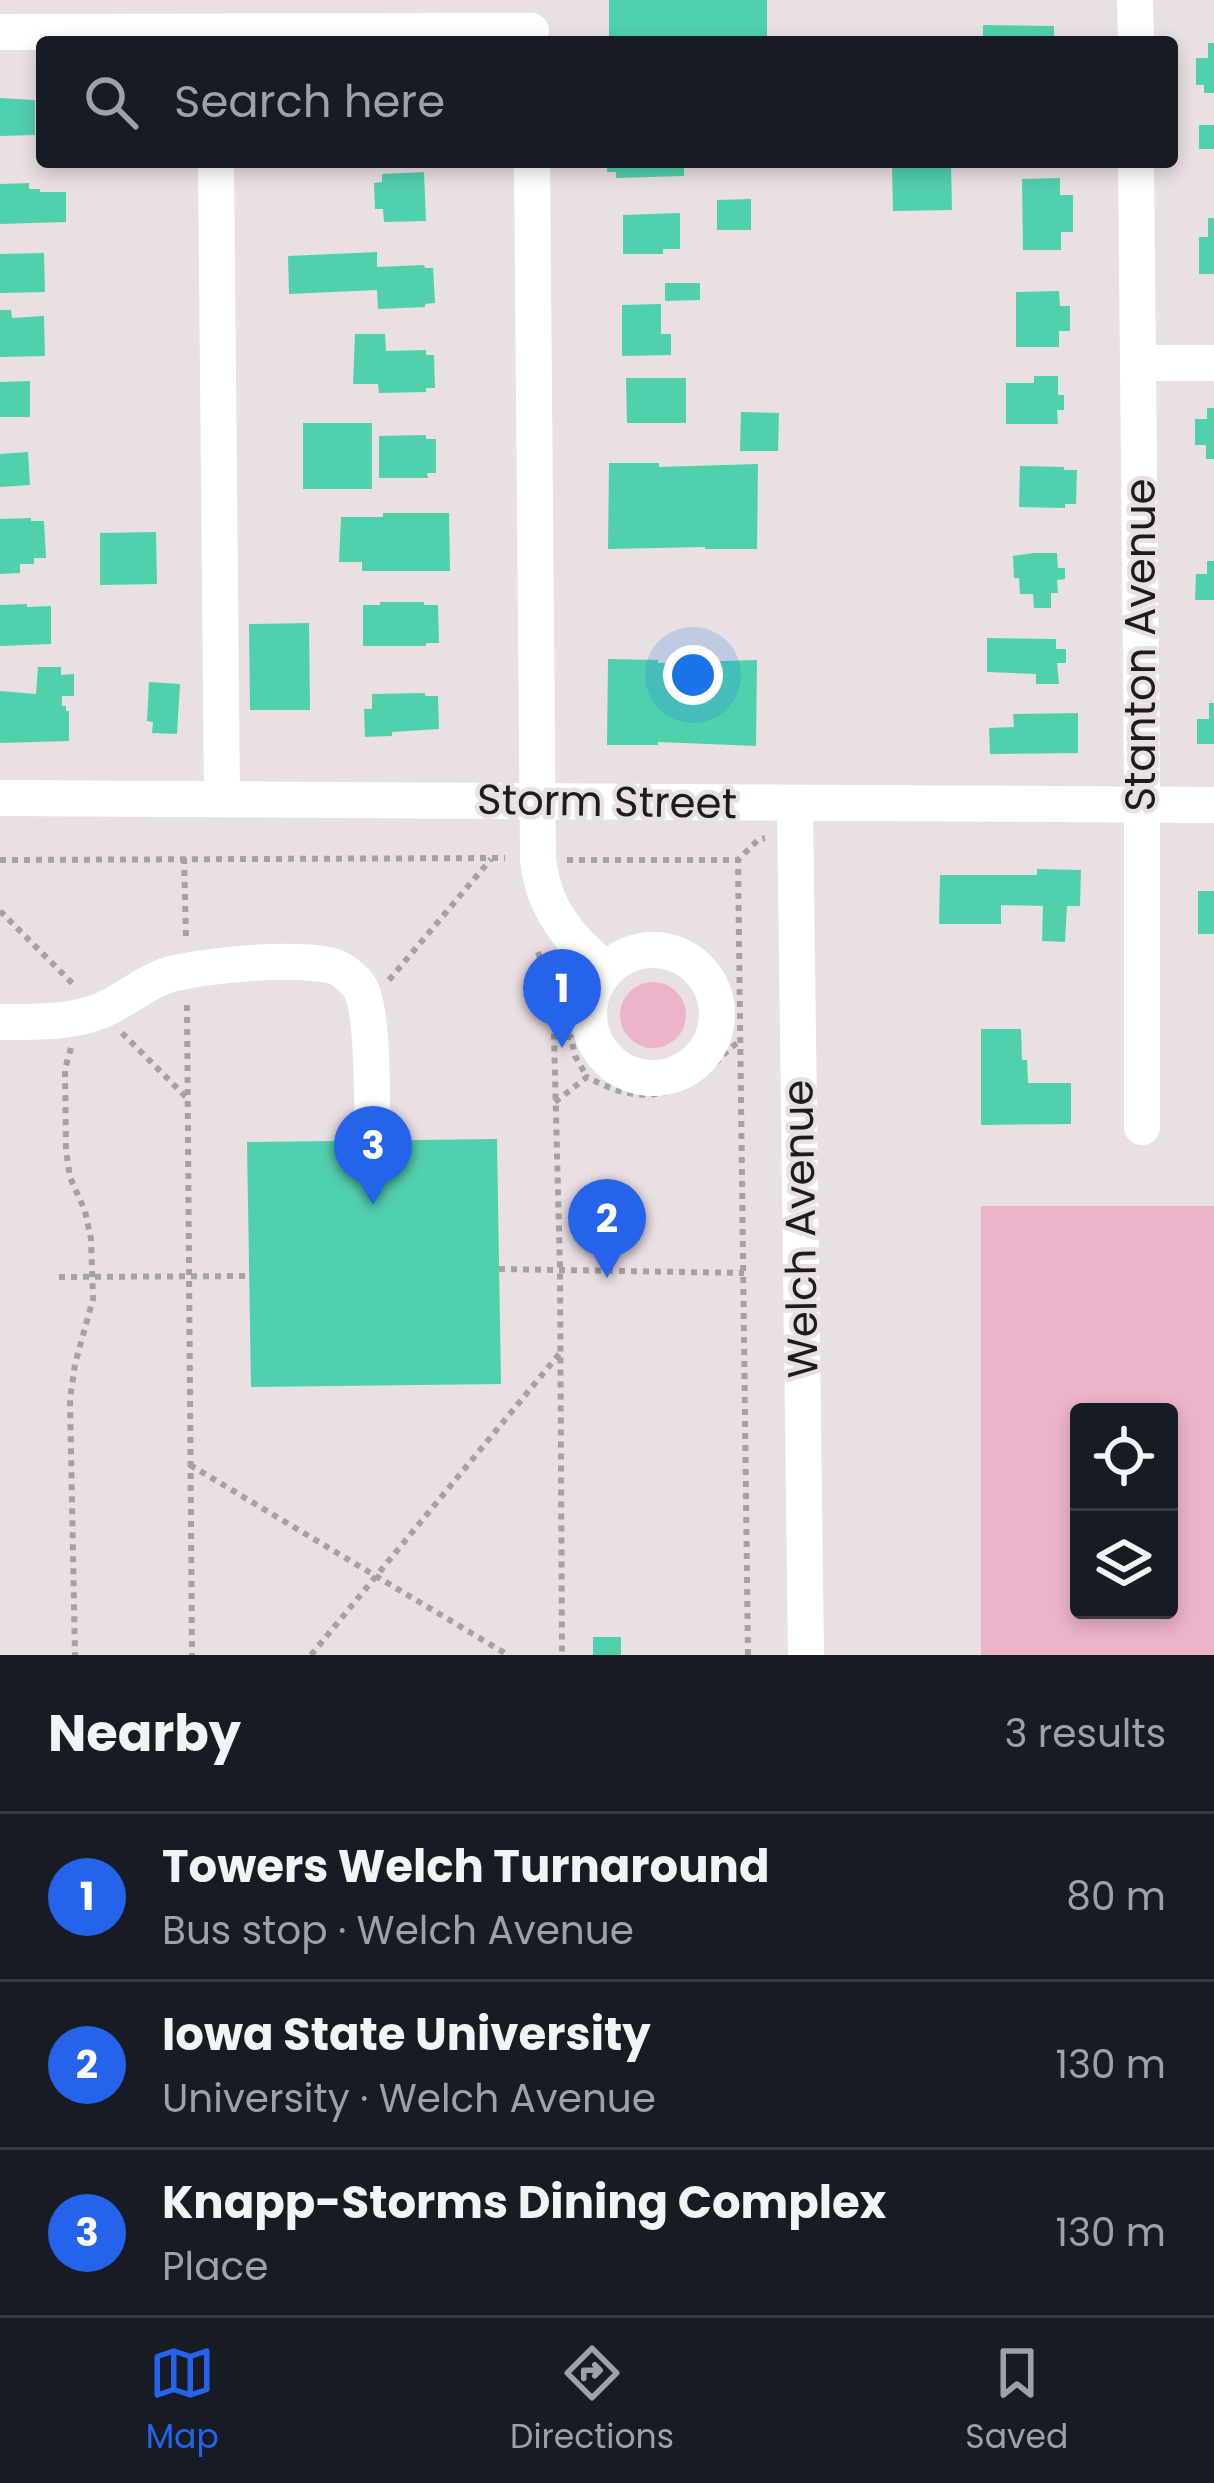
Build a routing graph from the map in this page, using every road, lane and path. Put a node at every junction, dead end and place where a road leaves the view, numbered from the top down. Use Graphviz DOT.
graph roads {
  1 [pos="1135,0"];
  2 [pos="215,24"];
  3 [pos="531,24"];
  4 [pos="0,32"];
  5 [pos="1136,36"];
  6 [pos="216,168"];
  7 [pos="532,168"];
  8 [pos="1136,168"];
  9 [pos="1138,363"];
  10 [pos="1214,363"];
  11 [pos="0,798"];
  12 [pos="221,799"];
  13 [pos="538,799"];
  14 [pos="1142,805"];
  15 [pos="1214,805"];
  16 [pos="785,819"];
  17 [pos="184,858"];
  18 [pos="490,859"];
  19 [pos="514,859"];
  20 [pos="0,860"];
  21 [pos="560,860"];
  22 [pos="738,860"];
  23 [pos="535,941"];
  24 [pos="187,969"];
  25 [pos="606,969"];
  26 [pos="368,1005"];
  27 [pos="0,1022"];
  28 [pos="554,1036"];
  29 [pos="742,1040"];
  30 [pos="73,1042"];
  31 [pos="587,1077"];
  32 [pos="555,1102"];
  33 [pos="1142,1127"];
  34 [pos="373,1140"];
  35 [pos="499,1269"];
  36 [pos="560,1270"];
  37 [pos="744,1273"];
  38 [pos="189,1276"];
  39 [pos="249,1276"];
  40 [pos="59,1277"];
  41 [pos="93,1277"];
  42 [pos="560,1353"];
  43 [pos="190,1465"];
  44 [pos="377,1575"];
  45 [pos="75,1655"];
  46 [pos="192,1655"];
  47 [pos="311,1655"];
  48 [pos="508,1655"];
  49 [pos="562,1655"];
  50 [pos="748,1655"];
  51 [pos="806,1655"];
  1 -- 5 [label="street"];
  2 -- 3 [label="street"];
  2 -- 4 [label="street"];
  6 -- 12 [label="street"];
  7 -- 13 [label="street"];
  8 -- 9 [label="street, Stanton Avenue"];
  9 -- 10 [label="street"];
  9 -- 14 [label="street, Stanton Avenue"];
  11 -- 12 [label="street, Storm Street"];
  12 -- 13 [label="street, Storm Street"];
  13 -- 16 [label="street, Storm Street"];
  13 -- 25 [label="street"];
  14 -- 15 [label="street, Storm Street"];
  14 -- 16 [label="street, Storm Street"];
  14 -- 33 [label="street, Stanton Avenue"];
  16 -- 22 [label="path"];
  16 -- 51 [label="street, Welch Avenue"];
  17 -- 18 [label="path"];
  17 -- 20 [label="path"];
  17 -- 24 [label="path"];
  18 -- 19 [label="path"];
  18 -- 26 [label="path"];
  21 -- 22 [label="path"];
  22 -- 29 [label="path"];
  23 -- 28 [label="path"];
  24 -- 26 [label="street"];
  24 -- 27 [label="street"];
  24 -- 38 [label="path"];
  26 -- 34 [label="street"];
  28 -- 31 [label="path"];
  28 -- 32 [label="path"];
  29 -- 31 [label="path"];
  29 -- 37 [label="path"];
  30 -- 41 [label="path"];
  31 -- 32 [label="path"];
  32 -- 36 [label="path"];
  35 -- 36 [label="path"];
  36 -- 37 [label="path"];
  36 -- 42 [label="path"];
  37 -- 50 [label="path"];
  38 -- 39 [label="path"];
  38 -- 41 [label="path"];
  38 -- 43 [label="path"];
  40 -- 41 [label="path"];
  41 -- 45 [label="path"];
  42 -- 44 [label="path"];
  42 -- 49 [label="path"];
  43 -- 44 [label="path"];
  43 -- 46 [label="path"];
  44 -- 47 [label="path"];
  44 -- 48 [label="path"];
}
